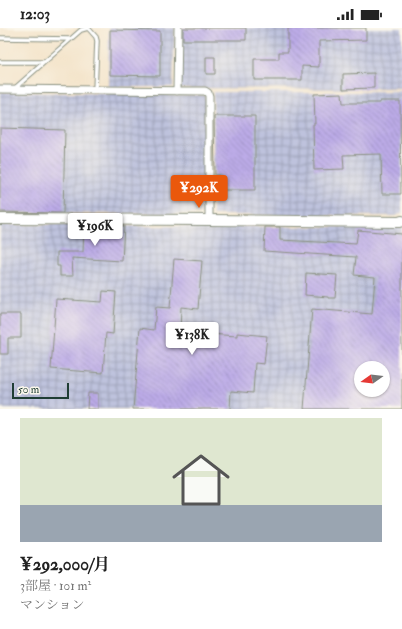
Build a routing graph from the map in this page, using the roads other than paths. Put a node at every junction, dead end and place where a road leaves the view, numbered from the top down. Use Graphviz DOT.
graph roads {
  1 [pos="178,28"];
  2 [pos="0,38"];
  3 [pos="70,39"];
  4 [pos="0,62"];
  5 [pos="44,62"];
  6 [pos="0,89"];
  7 [pos="13,90"];
  8 [pos="95,90"];
  9 [pos="177,91"];
  10 [pos="0,219"];
  11 [pos="209,220"];
  12 [pos="402,221"];
  1 -- 9 [label="street"];
  2 -- 3 [label="lane"];
  3 -- 5 [label="lane"];
  3 -- 8 [label="lane"];
  4 -- 5 [label="lane"];
  5 -- 7 [label="lane"];
  6 -- 7 [label="street"];
  7 -- 8 [label="street"];
  8 -- 9 [label="street"];
  9 -- 11 [label="street"];
  10 -- 11 [label="street"];
  11 -- 12 [label="street"];
}
